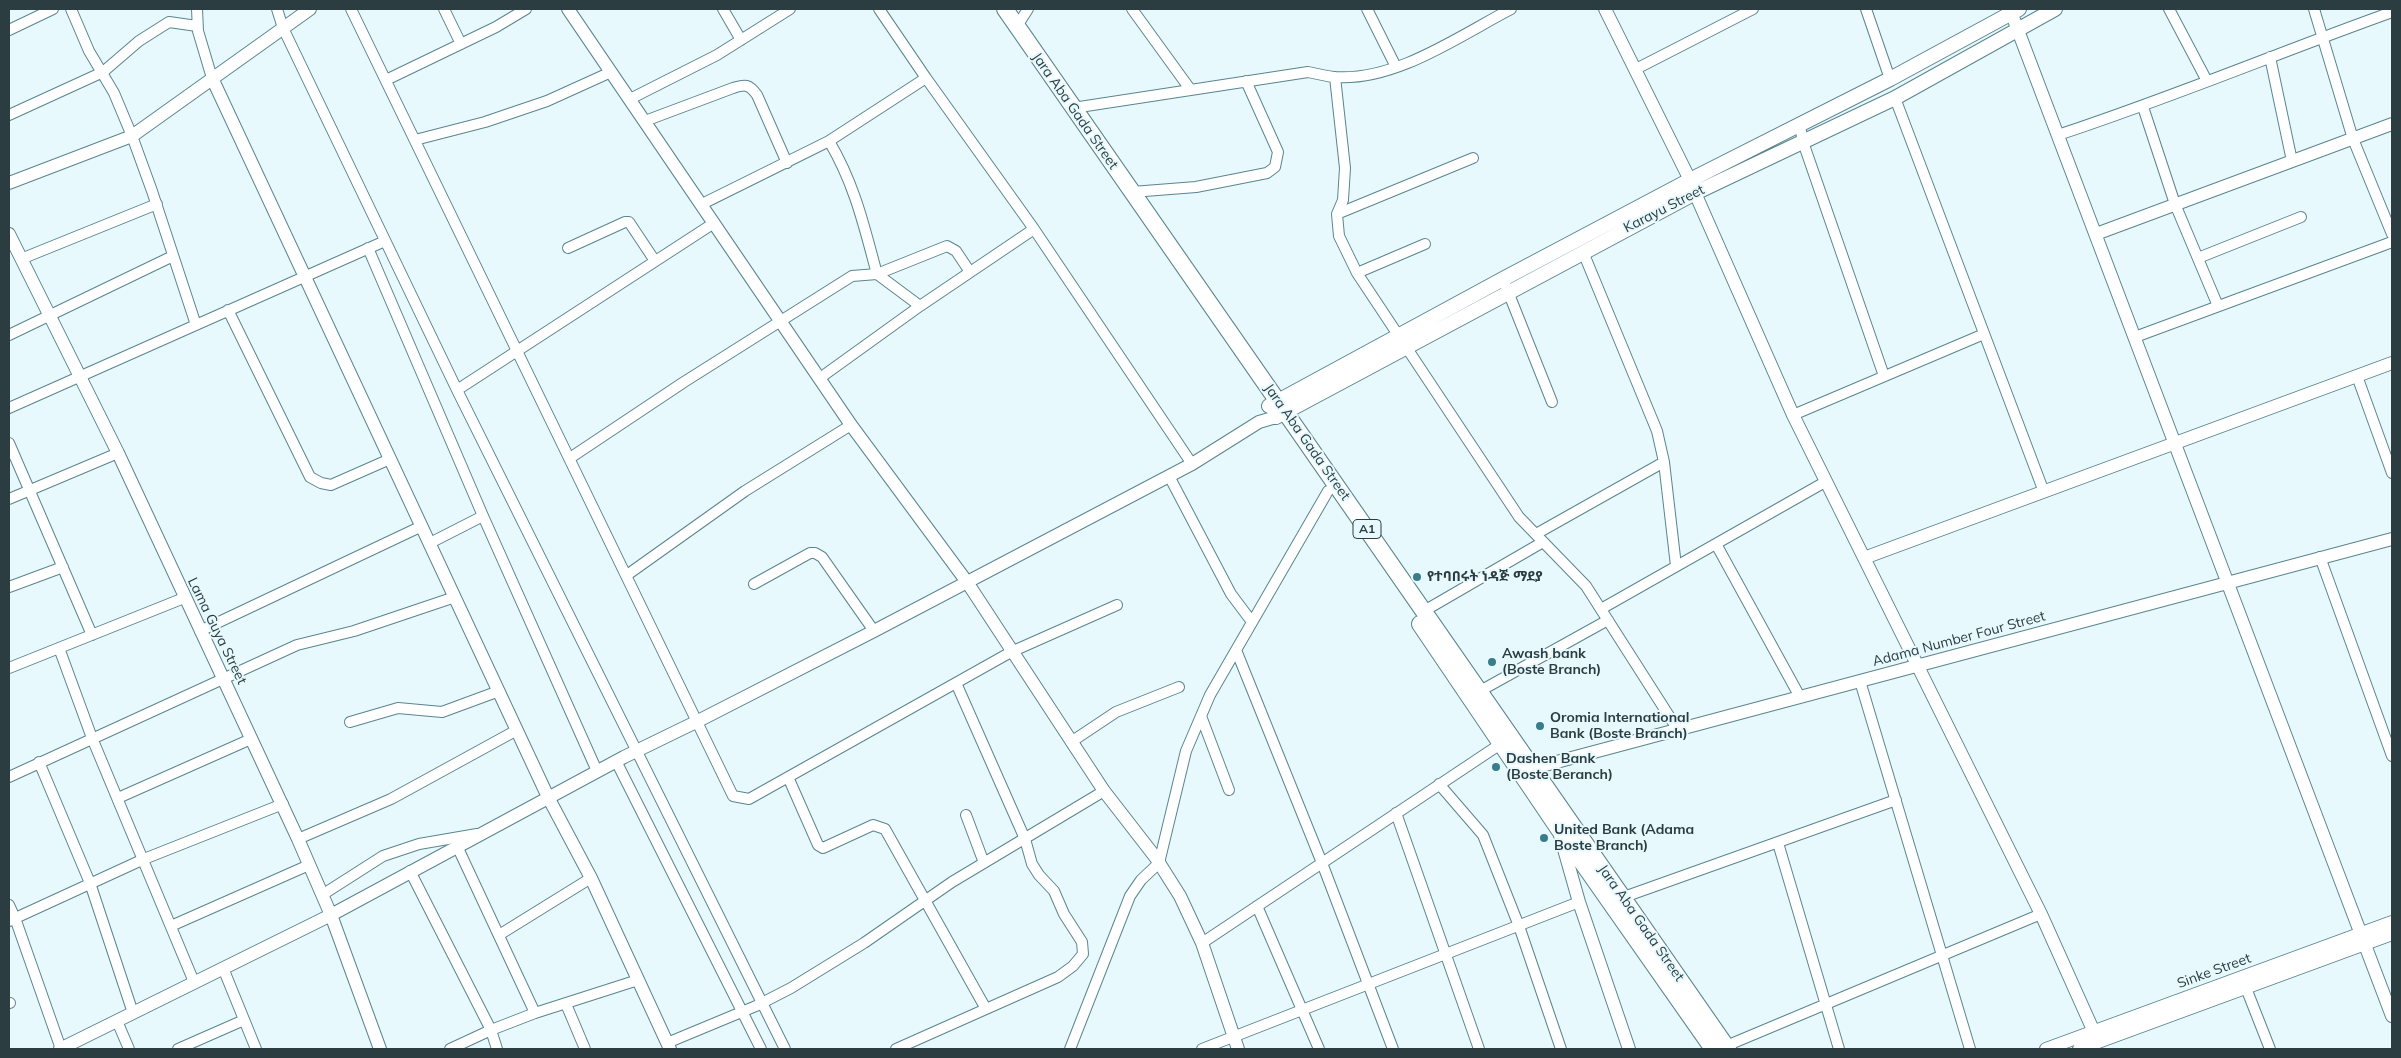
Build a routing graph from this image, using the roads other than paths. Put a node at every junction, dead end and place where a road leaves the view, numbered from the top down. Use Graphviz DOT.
graph roads {
  1 [pos="54,9"];
  2 [pos="71,9"];
  3 [pos="197,9"];
  4 [pos="277,9"];
  5 [pos="310,9"];
  6 [pos="351,9"];
  7 [pos="444,9"];
  8 [pos="526,9"];
  9 [pos="568,9"];
  10 [pos="723,9"];
  11 [pos="880,9"];
  12 [pos="996,9"];
  13 [pos="1005,9"];
  14 [pos="1028,9"];
  15 [pos="1132,9"];
  16 [pos="1367,9"];
  17 [pos="1510,9"];
  18 [pos="1605,9"];
  19 [pos="1753,9"];
  20 [pos="1866,9"];
  21 [pos="2056,9"];
  22 [pos="2169,9"];
  23 [pos="2314,9"];
  24 [pos="785,10"];
  25 [pos="2013,10"];
  26 [pos="2392,12"];
  27 [pos="198,26"];
  28 [pos="1017,26"];
  29 [pos="283,28"];
  30 [pos="2018,29"];
  31 [pos="9,30"];
  32 [pos="2323,37"];
  33 [pos="741,40"];
  34 [pos="461,44"];
  35 [pos="2270,57"];
  36 [pos="1396,66"];
  37 [pos="1636,69"];
  38 [pos="103,72"];
  39 [pos="611,72"];
  40 [pos="1335,77"];
  41 [pos="212,78"];
  42 [pos="926,78"];
  43 [pos="1890,79"];
  44 [pos="386,80"];
  45 [pos="1246,81"];
  46 [pos="2207,81"];
  47 [pos="1190,88"];
  48 [pos="630,98"];
  49 [pos="1895,98"];
  50 [pos="2143,107"];
  51 [pos="1073,108"];
  52 [pos="9,115"];
  53 [pos="645,121"];
  54 [pos="2392,124"];
  55 [pos="1800,126"];
  56 [pos="2058,135"];
  57 [pos="132,136"];
  58 [pos="2353,139"];
  59 [pos="415,140"];
  60 [pos="829,141"];
  61 [pos="1803,142"];
  62 [pos="1472,158"];
  63 [pos="2292,162"];
  64 [pos="787,163"];
  65 [pos="9,183"];
  66 [pos="1692,187"];
  67 [pos="1132,192"];
  68 [pos="157,204"];
  69 [pos="702,204"];
  70 [pos="2176,204"];
  71 [pos="1337,214"];
  72 [pos="2301,217"];
  73 [pos="714,223"];
  74 [pos="1034,229"];
  75 [pos="9,234"];
  76 [pos="2096,234"];
  77 [pos="2392,234"];
  78 [pos="385,241"];
  79 [pos="2392,242"];
  80 [pos="1425,244"];
  81 [pos="368,248"];
  82 [pos="568,248"];
  83 [pos="1582,252"];
  84 [pos="16,256"];
  85 [pos="173,256"];
  86 [pos="2198,258"];
  87 [pos="655,261"];
  88 [pos="970,272"];
  89 [pos="1357,273"];
  90 [pos="877,274"];
  91 [pos="305,276"];
  92 [pos="1505,286"];
  93 [pos="920,306"];
  94 [pos="2218,306"];
  95 [pos="228,310"];
  96 [pos="48,316"];
  97 [pos="782,320"];
  98 [pos="196,325"];
  99 [pos="1984,334"];
  100 [pos="9,335"];
  101 [pos="1400,335"];
  102 [pos="2135,337"];
  103 [pos="1407,348"];
  104 [pos="518,351"];
  105 [pos="2392,363"];
  106 [pos="79,376"];
  107 [pos="1884,376"];
  108 [pos="2357,376"];
  109 [pos="820,378"];
  110 [pos="456,390"];
  111 [pos="1552,402"];
  112 [pos="9,408"];
  113 [pos="1278,409"];
  114 [pos="1793,415"];
  115 [pos="851,425"];
  116 [pos="9,443"];
  117 [pos="2175,443"];
  118 [pos="118,452"];
  119 [pos="570,458"];
  120 [pos="390,459"];
  121 [pos="1664,462"];
  122 [pos="1192,464"];
  123 [pos="2392,473"];
  124 [pos="1169,476"];
  125 [pos="1825,482"];
  126 [pos="30,490"];
  127 [pos="1328,491"];
  128 [pos="2044,492"];
  129 [pos="9,499"];
  130 [pos="483,516"];
  131 [pos="422,526"];
  132 [pos="1539,538"];
  133 [pos="2392,539"];
  134 [pos="430,544"];
  135 [pos="1716,544"];
  136 [pos="2320,557"];
  137 [pos="1864,558"];
  138 [pos="1676,566"];
  139 [pos="63,567"];
  140 [pos="627,575"];
  141 [pos="967,582"];
  142 [pos="2228,583"];
  143 [pos="754,584"];
  144 [pos="9,587"];
  145 [pos="455,597"];
  146 [pos="184,598"];
  147 [pos="1116,605"];
  148 [pos="1601,609"];
  149 [pos="1424,611"];
  150 [pos="1608,620"];
  151 [pos="1252,622"];
  152 [pos="200,631"];
  153 [pos="874,631"];
  154 [pos="92,635"];
  155 [pos="59,648"];
  156 [pos="1236,650"];
  157 [pos="1011,652"];
  158 [pos="1918,666"];
  159 [pos="9,668"];
  160 [pos="222,679"];
  161 [pos="1860,681"];
  162 [pos="956,683"];
  163 [pos="1179,687"];
  164 [pos="499,691"];
  165 [pos="1480,691"];
  166 [pos="1800,697"];
  167 [pos="1201,716"];
  168 [pos="698,721"];
  169 [pos="350,722"];
  170 [pos="517,730"];
  171 [pos="1678,730"];
  172 [pos="92,738"];
  173 [pos="251,739"];
  174 [pos="1071,742"];
  175 [pos="1502,742"];
  176 [pos="635,751"];
  177 [pos="2392,756"];
  178 [pos="616,761"];
  179 [pos="39,762"];
  180 [pos="1534,768"];
  181 [pos="597,771"];
  182 [pos="9,777"];
  183 [pos="788,777"];
  184 [pos="1439,784"];
  185 [pos="1228,790"];
  186 [pos="1104,791"];
  187 [pos="548,797"];
  188 [pos="118,798"];
  189 [pos="1896,800"];
  190 [pos="283,804"];
  191 [pos="1396,813"];
  192 [pos="966,816"];
  193 [pos="1558,828"];
  194 [pos="481,833"];
  195 [pos="1025,838"];
  196 [pos="298,839"];
  197 [pos="1778,843"];
  198 [pos="457,846"];
  199 [pos="144,859"];
  200 [pos="1157,861"];
  201 [pos="1322,862"];
  202 [pos="984,863"];
  203 [pos="309,865"];
  204 [pos="410,871"];
  205 [pos="591,878"];
  206 [pos="90,884"];
  207 [pos="322,895"];
  208 [pos="1624,897"];
  209 [pos="926,900"];
  210 [pos="1579,902"];
  211 [pos="9,905"];
  212 [pos="1257,906"];
  213 [pos="2040,914"];
  214 [pos="331,915"];
  215 [pos="12,919"];
  216 [pos="2392,922"];
  217 [pos="171,926"];
  218 [pos="1519,926"];
  219 [pos="2392,934"];
  220 [pos="499,935"];
  221 [pos="2363,939"];
  222 [pos="1202,943"];
  223 [pos="1444,955"];
  224 [pos="1942,956"];
  225 [pos="222,968"];
  226 [pos="638,980"];
  227 [pos="194,982"];
  228 [pos="1369,984"];
  229 [pos="2246,988"];
  230 [pos="762,1002"];
  231 [pos="566,1004"];
  232 [pos="1825,1006"];
  233 [pos="986,1009"];
  234 [pos="1303,1010"];
  235 [pos="133,1012"];
  236 [pos="742,1012"];
  237 [pos="535,1013"];
  238 [pos="2392,1016"];
  239 [pos="244,1020"];
  240 [pos="117,1021"];
  241 [pos="491,1030"];
  242 [pos="2100,1041"];
  243 [pos="1236,1043"];
  244 [pos="668,1046"];
  245 [pos="1073,1048"];
  246 [pos="1722,1048"];
  247 [pos="60,1049"];
  248 [pos="129,1049"];
  249 [pos="178,1049"];
  250 [pos="256,1049"];
  251 [pos="380,1049"];
  252 [pos="450,1049"];
  253 [pos="497,1049"];
  254 [pos="585,1049"];
  255 [pos="761,1049"];
  256 [pos="785,1049"];
  257 [pos="896,1049"];
  258 [pos="1202,1049"];
  259 [pos="1319,1049"];
  260 [pos="1393,1049"];
  261 [pos="1479,1049"];
  262 [pos="1561,1049"];
  263 [pos="1630,1049"];
  264 [pos="1839,1049"];
  265 [pos="1970,1049"];
  266 [pos="2046,1049"];
  267 [pos="2079,1049"];
  268 [pos="2270,1049"];
  1 -- 31 [label="street"];
  2 -- 38 [label="street"];
  3 -- 27 [label="street"];
  4 -- 29 [label="street"];
  5 -- 29 [label="street"];
  6 -- 44 [label="street"];
  7 -- 34 [label="street"];
  8 -- 34 [label="street"];
  9 -- 39 [label="street"];
  10 -- 33 [label="street"];
  11 -- 42 [label="street"];
  12 -- 113 [label="main road, Jara Aba Gada Street / A1"];
  13 -- 28 [label="main road, Jara Aba Gada Street / A1"];
  14 -- 28 [label="street"];
  15 -- 47 [label="street"];
  16 -- 36 [label="street"];
  17 -- 36 [label="street"];
  18 -- 37 [label="street"];
  19 -- 37 [label="street"];
  20 -- 43 [label="street"];
  21 -- 30 [label="main road, Karayu Street"];
  22 -- 46 [label="street"];
  23 -- 32 [label="street"];
  24 -- 33 [label="street"];
  25 -- 30 [label="street"];
  25 -- 43 [label="main road, Karayu Street"];
  26 -- 32 [label="street"];
  27 -- 38 [label="street"];
  27 -- 41 [label="street"];
  28 -- 51 [label="main road, Jara Aba Gada Street / A1"];
  29 -- 41 [label="street"];
  29 -- 78 [label="street"];
  30 -- 49 [label="main road, Karayu Street"];
  30 -- 56 [label="street"];
  32 -- 35 [label="street"];
  32 -- 58 [label="street"];
  33 -- 48 [label="street"];
  34 -- 44 [label="street"];
  35 -- 46 [label="street"];
  35 -- 63 [label="street"];
  36 -- 40 [label="street"];
  37 -- 66 [label="street"];
  38 -- 52 [label="street"];
  38 -- 57 [label="street"];
  39 -- 48 [label="street"];
  39 -- 59 [label="street"];
  40 -- 45 [label="street"];
  40 -- 71 [label="street"];
  41 -- 57 [label="street"];
  41 -- 91 [label="street"];
  42 -- 60 [label="street"];
  42 -- 74 [label="street"];
  43 -- 55 [label="main road, Karayu Street"];
  44 -- 59 [label="street"];
  45 -- 47 [label="street"];
  45 -- 67 [label="street"];
  46 -- 50 [label="street"];
  47 -- 51 [label="street"];
  48 -- 53 [label="street"];
  49 -- 61 [label="main road, Karayu Street"];
  49 -- 99 [label="street"];
  50 -- 56 [label="street"];
  50 -- 70 [label="street"];
  51 -- 67 [label="main road, Jara Aba Gada Street / A1"];
  53 -- 64 [label="street"];
  53 -- 69 [label="street"];
  54 -- 58 [label="street"];
  55 -- 61 [label="street"];
  55 -- 66 [label="main road, Karayu Street"];
  56 -- 76 [label="street"];
  57 -- 65 [label="street"];
  57 -- 68 [label="street"];
  58 -- 63 [label="street"];
  58 -- 77 [label="street"];
  59 -- 104 [label="street"];
  60 -- 64 [label="street"];
  60 -- 90 [label="street"];
  61 -- 66 [label="main road, Karayu Street"];
  61 -- 107 [label="street"];
  62 -- 71 [label="street"];
  63 -- 70 [label="street"];
  64 -- 69 [label="street"];
  66 -- 83 [label="main road, Karayu Street"];
  66 -- 92 [label="main road, Karayu Street"];
  66 -- 114 [label="street"];
  67 -- 113 [label="main road, Jara Aba Gada Street / A1"];
  68 -- 84 [label="street"];
  68 -- 85 [label="street"];
  69 -- 73 [label="street"];
  70 -- 76 [label="street"];
  70 -- 86 [label="street"];
  71 -- 89 [label="street"];
  72 -- 86 [label="street"];
  73 -- 87 [label="street"];
  73 -- 97 [label="street"];
  74 -- 88 [label="street"];
  74 -- 122 [label="street"];
  75 -- 84 [label="street, Lama Guya Street"];
  76 -- 102 [label="street"];
  78 -- 81 [label="street"];
  78 -- 110 [label="street"];
  79 -- 94 [label="street"];
  80 -- 89 [label="street"];
  81 -- 91 [label="street"];
  81 -- 130 [label="street"];
  82 -- 87 [label="street"];
  83 -- 92 [label="main road, Karayu Street"];
  83 -- 121 [label="street"];
  84 -- 96 [label="street, Lama Guya Street"];
  85 -- 96 [label="street"];
  85 -- 98 [label="street"];
  86 -- 94 [label="street"];
  87 -- 104 [label="street"];
  88 -- 90 [label="street"];
  88 -- 93 [label="street"];
  89 -- 101 [label="street"];
  90 -- 93 [label="street"];
  90 -- 97 [label="street"];
  91 -- 95 [label="street"];
  91 -- 120 [label="street"];
  92 -- 101 [label="main road, Karayu Street"];
  92 -- 103 [label="main road, Karayu Street"];
  92 -- 111 [label="street"];
  93 -- 109 [label="street"];
  94 -- 102 [label="street"];
  95 -- 98 [label="street"];
  95 -- 120 [label="street"];
  96 -- 100 [label="street"];
  96 -- 106 [label="street, Lama Guya Street"];
  97 -- 109 [label="street"];
  97 -- 119 [label="street"];
  98 -- 106 [label="street"];
  99 -- 107 [label="street"];
  99 -- 128 [label="street"];
  101 -- 103 [label="street"];
  101 -- 113 [label="main road, Karayu Street"];
  102 -- 117 [label="street"];
  103 -- 113 [label="main road, Karayu Street"];
  103 -- 132 [label="street"];
  104 -- 110 [label="street"];
  104 -- 119 [label="street"];
  105 -- 108 [label="street"];
  106 -- 112 [label="street"];
  106 -- 118 [label="street, Lama Guya Street"];
  107 -- 114 [label="street"];
  108 -- 117 [label="street"];
  108 -- 123 [label="street"];
  109 -- 115 [label="street"];
  110 -- 176 [label="street"];
  113 -- 122 [label="street"];
  113 -- 127 [label="main road, Jara Aba Gada Street / A1"];
  113 -- 149 [label="main road, Jara Aba Gada Street / A1"];
  114 -- 125 [label="street"];
  115 -- 140 [label="street"];
  115 -- 141 [label="street"];
  116 -- 126 [label="street"];
  117 -- 128 [label="street"];
  117 -- 142 [label="street"];
  118 -- 126 [label="street"];
  118 -- 146 [label="street, Lama Guya Street"];
  119 -- 140 [label="street"];
  120 -- 131 [label="street"];
  121 -- 132 [label="street"];
  121 -- 138 [label="street"];
  122 -- 124 [label="street"];
  124 -- 141 [label="street"];
  124 -- 151 [label="street"];
  125 -- 135 [label="street"];
  125 -- 137 [label="street"];
  126 -- 129 [label="street"];
  126 -- 139 [label="street"];
  127 -- 151 [label="street"];
  127 -- 175 [label="main road, Jara Aba Gada Street / A1"];
  128 -- 137 [label="street"];
  130 -- 134 [label="street"];
  130 -- 181 [label="street"];
  131 -- 134 [label="street"];
  131 -- 152 [label="street"];
  132 -- 148 [label="street"];
  132 -- 149 [label="street"];
  133 -- 136 [label="street, Adama Number Four Street"];
  134 -- 145 [label="street"];
  135 -- 138 [label="street"];
  135 -- 166 [label="street"];
  136 -- 142 [label="street, Adama Number Four Street"];
  136 -- 177 [label="street"];
  137 -- 158 [label="street"];
  138 -- 148 [label="street"];
  139 -- 144 [label="street"];
  139 -- 154 [label="street"];
  140 -- 168 [label="street"];
  141 -- 153 [label="street"];
  141 -- 157 [label="street"];
  142 -- 158 [label="street, Adama Number Four Street"];
  142 -- 221 [label="street"];
  143 -- 153 [label="street"];
  145 -- 160 [label="street"];
  145 -- 164 [label="street"];
  146 -- 152 [label="street, Lama Guya Street"];
  146 -- 154 [label="street"];
  147 -- 157 [label="street"];
  148 -- 150 [label="street"];
  149 -- 165 [label="main road, Jara Aba Gada Street / A1"];
  150 -- 165 [label="street"];
  150 -- 171 [label="street"];
  151 -- 156 [label="street"];
  152 -- 160 [label="street, Lama Guya Street"];
  153 -- 168 [label="street"];
  154 -- 155 [label="street"];
  155 -- 159 [label="street"];
  155 -- 172 [label="street"];
  156 -- 167 [label="street"];
  156 -- 201 [label="street"];
  157 -- 162 [label="street"];
  157 -- 174 [label="street"];
  158 -- 161 [label="street, Adama Number Four Street"];
  158 -- 213 [label="street"];
  160 -- 172 [label="street"];
  160 -- 173 [label="street, Lama Guya Street"];
  161 -- 166 [label="street, Adama Number Four Street"];
  161 -- 189 [label="street"];
  162 -- 183 [label="street"];
  162 -- 195 [label="street"];
  163 -- 174 [label="street"];
  164 -- 169 [label="street"];
  164 -- 170 [label="street"];
  165 -- 180 [label="main road, Jara Aba Gada Street / A1"];
  166 -- 171 [label="street, Adama Number Four Street"];
  167 -- 185 [label="street"];
  167 -- 200 [label="street"];
  168 -- 176 [label="street"];
  168 -- 183 [label="street"];
  170 -- 187 [label="street"];
  170 -- 196 [label="street"];
  171 -- 180 [label="street, Adama Number Four Street"];
  172 -- 179 [label="street"];
  172 -- 188 [label="street"];
  173 -- 188 [label="street"];
  173 -- 190 [label="street, Lama Guya Street"];
  174 -- 186 [label="street"];
  175 -- 184 [label="street"];
  175 -- 193 [label="main road, Jara Aba Gada Street / A1"];
  176 -- 178 [label="street"];
  176 -- 230 [label="street"];
  178 -- 181 [label="street"];
  178 -- 236 [label="street"];
  179 -- 182 [label="street"];
  179 -- 206 [label="street"];
  180 -- 208 [label="main road, Jara Aba Gada Street / A1"];
  181 -- 187 [label="street"];
  183 -- 209 [label="street"];
  184 -- 191 [label="street"];
  184 -- 218 [label="street"];
  186 -- 195 [label="street"];
  186 -- 200 [label="street"];
  187 -- 194 [label="street"];
  187 -- 205 [label="street"];
  188 -- 199 [label="street"];
  189 -- 197 [label="street"];
  189 -- 224 [label="street"];
  190 -- 196 [label="street, Lama Guya Street"];
  190 -- 199 [label="street"];
  191 -- 201 [label="street"];
  191 -- 223 [label="street"];
  192 -- 202 [label="street"];
  193 -- 210 [label="street"];
  193 -- 246 [label="main road, Jara Aba Gada Street / A1"];
  194 -- 198 [label="street"];
  194 -- 207 [label="street"];
  195 -- 202 [label="street"];
  195 -- 233 [label="street"];
  196 -- 203 [label="street, Lama Guya Street"];
  197 -- 208 [label="street"];
  197 -- 232 [label="street"];
  198 -- 204 [label="street"];
  198 -- 220 [label="street"];
  199 -- 206 [label="street"];
  199 -- 217 [label="street"];
  200 -- 222 [label="street"];
  200 -- 245 [label="street"];
  201 -- 212 [label="street"];
  201 -- 228 [label="street"];
  202 -- 209 [label="street"];
  203 -- 207 [label="street, Lama Guya Street"];
  203 -- 217 [label="street"];
  204 -- 214 [label="street"];
  204 -- 241 [label="street"];
  205 -- 220 [label="street"];
  205 -- 226 [label="street"];
  206 -- 215 [label="street"];
  206 -- 235 [label="street"];
  207 -- 214 [label="street, Lama Guya Street"];
  208 -- 246 [label="main road, Jara Aba Gada Street / A1"];
  209 -- 230 [label="street"];
  209 -- 233 [label="street"];
  210 -- 218 [label="street"];
  210 -- 263 [label="street"];
  211 -- 215 [label="street"];
  212 -- 222 [label="street"];
  212 -- 234 [label="street"];
  213 -- 224 [label="street"];
  213 -- 242 [label="street"];
  214 -- 225 [label="street"];
  214 -- 251 [label="street, Lama Guya Street"];
  215 -- 247 [label="street"];
  216 -- 221 [label="street, Sinke Street"];
  217 -- 227 [label="street"];
  218 -- 223 [label="street"];
  218 -- 262 [label="street"];
  219 -- 221 [label="street, Sinke Street"];
  220 -- 237 [label="street"];
  221 -- 229 [label="street, Sinke Street"];
  221 -- 238 [label="street"];
  221 -- 242 [label="street, Sinke Street"];
  222 -- 243 [label="street"];
  223 -- 228 [label="street"];
  223 -- 261 [label="street"];
  224 -- 232 [label="street"];
  224 -- 265 [label="street"];
  225 -- 227 [label="street"];
  225 -- 239 [label="street"];
  226 -- 231 [label="street"];
  226 -- 244 [label="street"];
  227 -- 235 [label="street"];
  228 -- 234 [label="street"];
  228 -- 260 [label="street"];
  229 -- 242 [label="street, Sinke Street"];
  229 -- 268 [label="street"];
  230 -- 236 [label="street"];
  230 -- 256 [label="street"];
  231 -- 237 [label="street"];
  231 -- 254 [label="street"];
  232 -- 246 [label="street"];
  232 -- 264 [label="street"];
  233 -- 257 [label="street"];
  234 -- 243 [label="street"];
  234 -- 259 [label="street"];
  235 -- 240 [label="street"];
  236 -- 244 [label="street"];
  236 -- 255 [label="street"];
  237 -- 241 [label="street"];
  239 -- 249 [label="street"];
  239 -- 250 [label="street"];
  240 -- 247 [label="street"];
  240 -- 248 [label="street"];
  241 -- 252 [label="street"];
  241 -- 253 [label="street"];
  242 -- 266 [label="street, Sinke Street"];
  242 -- 267 [label="street, Sinke Street"];
  243 -- 258 [label="street"];
}
